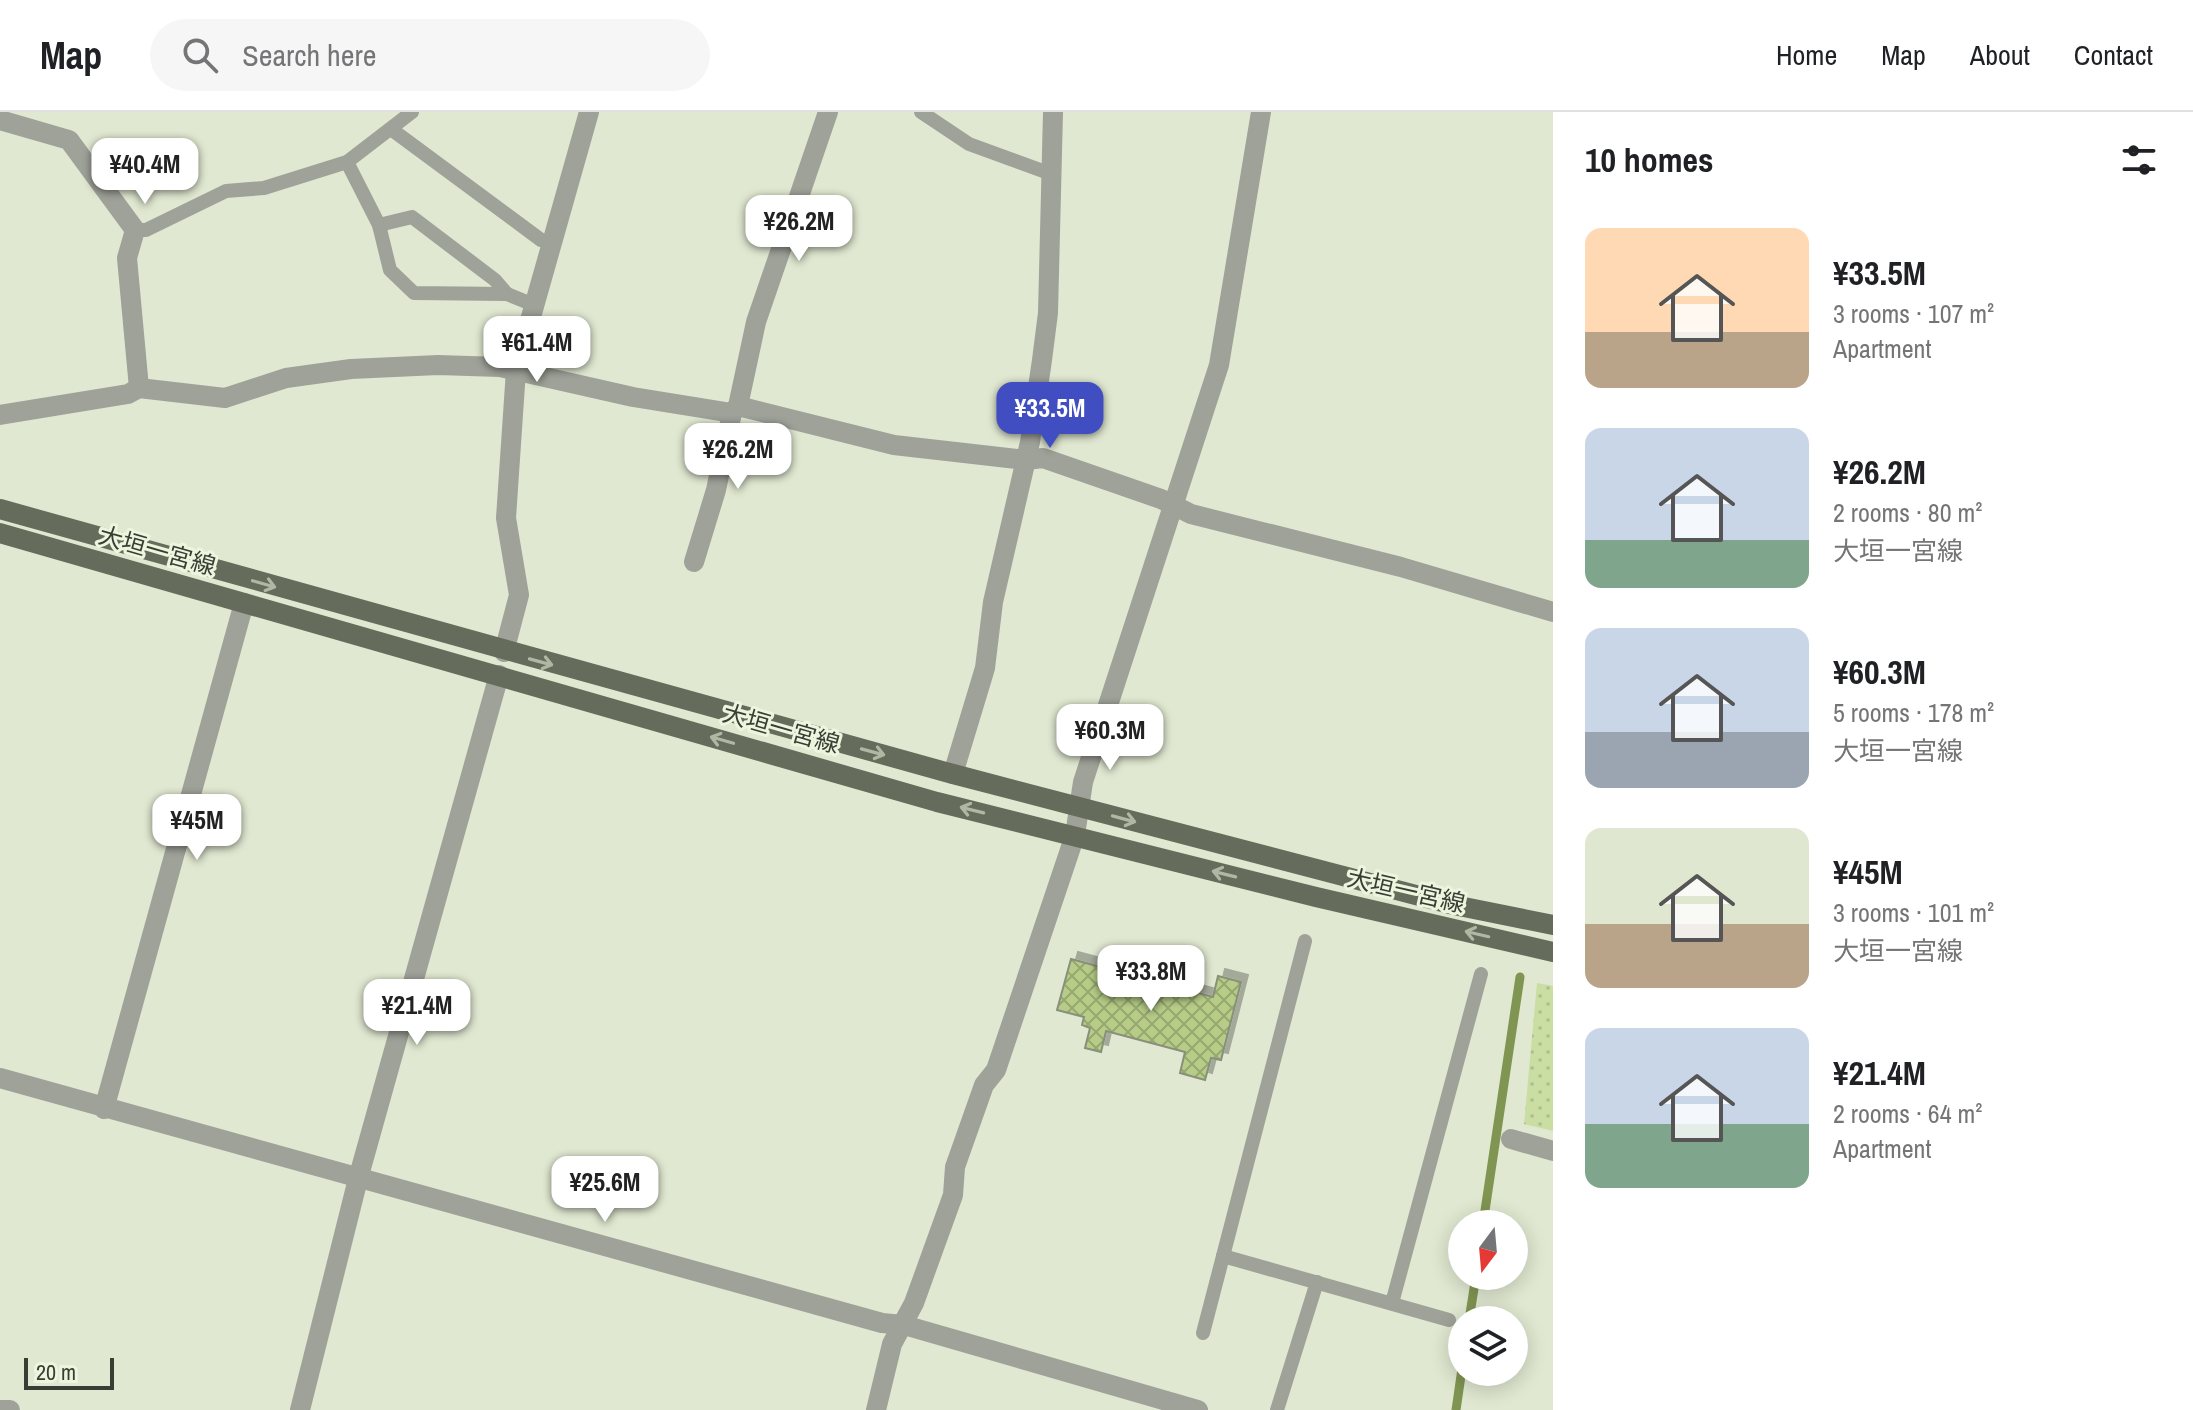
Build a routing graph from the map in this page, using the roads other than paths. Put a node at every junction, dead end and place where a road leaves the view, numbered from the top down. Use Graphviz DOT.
graph roads {
  1 [pos="412,112"];
  2 [pos="589,112"];
  3 [pos="828,112"];
  4 [pos="921,112"];
  5 [pos="1053,112"];
  6 [pos="1261,112"];
  7 [pos="4,124"];
  8 [pos="391,129"];
  9 [pos="347,162"];
  10 [pos="1054,175"];
  11 [pos="379,225"];
  12 [pos="135,230"];
  13 [pos="552,243"];
  14 [pos="507,294"];
  15 [pos="534,305"];
  16 [pos="516,370"];
  17 [pos="139,388"];
  18 [pos="735,409"];
  19 [pos="0,415"];
  20 [pos="1026,460"];
  21 [pos="1174,507"];
  22 [pos="0,509"];
  23 [pos="0,533"];
  24 [pos="694,562"];
  25 [pos="244,603"];
  26 [pos="1553,612"];
  27 [pos="504,652"];
  28 [pos="499,675"];
  29 [pos="953,774"];
  30 [pos="1079,807"];
  31 [pos="1075,835"];
  32 [pos="1553,925"];
  33 [pos="1305,941"];
  34 [pos="1553,952"];
  35 [pos="1481,974"];
  36 [pos="0,1078"];
  37 [pos="104,1109"];
  38 [pos="1511,1139"];
  39 [pos="1553,1151"];
  40 [pos="358,1179"];
  41 [pos="1223,1256"];
  42 [pos="1317,1282"];
  43 [pos="1392,1303"];
  44 [pos="1448,1320"];
  45 [pos="904,1325"];
  46 [pos="1203,1333"];
  47 [pos="1,1410"];
  48 [pos="10,1410"];
  49 [pos="300,1410"];
  50 [pos="876,1410"];
  51 [pos="1198,1410"];
  52 [pos="1277,1410"];
  1 -- 8 [label="lane"];
  2 -- 13 [label="street"];
  3 -- 18 [label="street"];
  4 -- 10 [label="lane"];
  5 -- 10 [label="street"];
  6 -- 21 [label="street"];
  7 -- 12 [label="street"];
  8 -- 9 [label="lane"];
  8 -- 13 [label="lane"];
  9 -- 11 [label="lane"];
  9 -- 12 [label="lane"];
  10 -- 20 [label="street"];
  11 -- 14 [label="lane"];
  11 -- 14 [label="lane"];
  12 -- 17 [label="street"];
  13 -- 15 [label="street"];
  14 -- 15 [label="lane"];
  15 -- 16 [label="street"];
  16 -- 17 [label="street"];
  16 -- 18 [label="street"];
  16 -- 27 [label="street"];
  17 -- 19 [label="street"];
  18 -- 20 [label="street"];
  18 -- 24 [label="street"];
  20 -- 21 [label="street"];
  20 -- 29 [label="street"];
  21 -- 26 [label="street"];
  21 -- 30 [label="street"];
  22 -- 27 [label="main road, 大垣一宮線, one-way"];
  23 -- 25 [label="main road, 大垣一宮線"];
  25 -- 28 [label="main road, 大垣一宮線"];
  25 -- 37 [label="street"];
  27 -- 29 [label="main road, 大垣一宮線, one-way"];
  31 -- 28 [label="main road, 大垣一宮線, one-way"];
  28 -- 40 [label="street"];
  29 -- 30 [label="main road, 大垣一宮線"];
  30 -- 31 [label="street"];
  30 -- 32 [label="main road, 大垣一宮線, one-way"];
  34 -- 31 [label="main road, 大垣一宮線, one-way"];
  31 -- 45 [label="street"];
  33 -- 41 [label="lane"];
  35 -- 43 [label="lane"];
  36 -- 37 [label="street"];
  37 -- 40 [label="street"];
  38 -- 39 [label="street"];
  40 -- 45 [label="street"];
  40 -- 49 [label="street"];
  41 -- 42 [label="lane"];
  41 -- 46 [label="lane"];
  42 -- 43 [label="lane"];
  42 -- 52 [label="lane"];
  43 -- 44 [label="lane"];
  45 -- 50 [label="street"];
  45 -- 51 [label="street"];
  47 -- 48 [label="street"];
}
